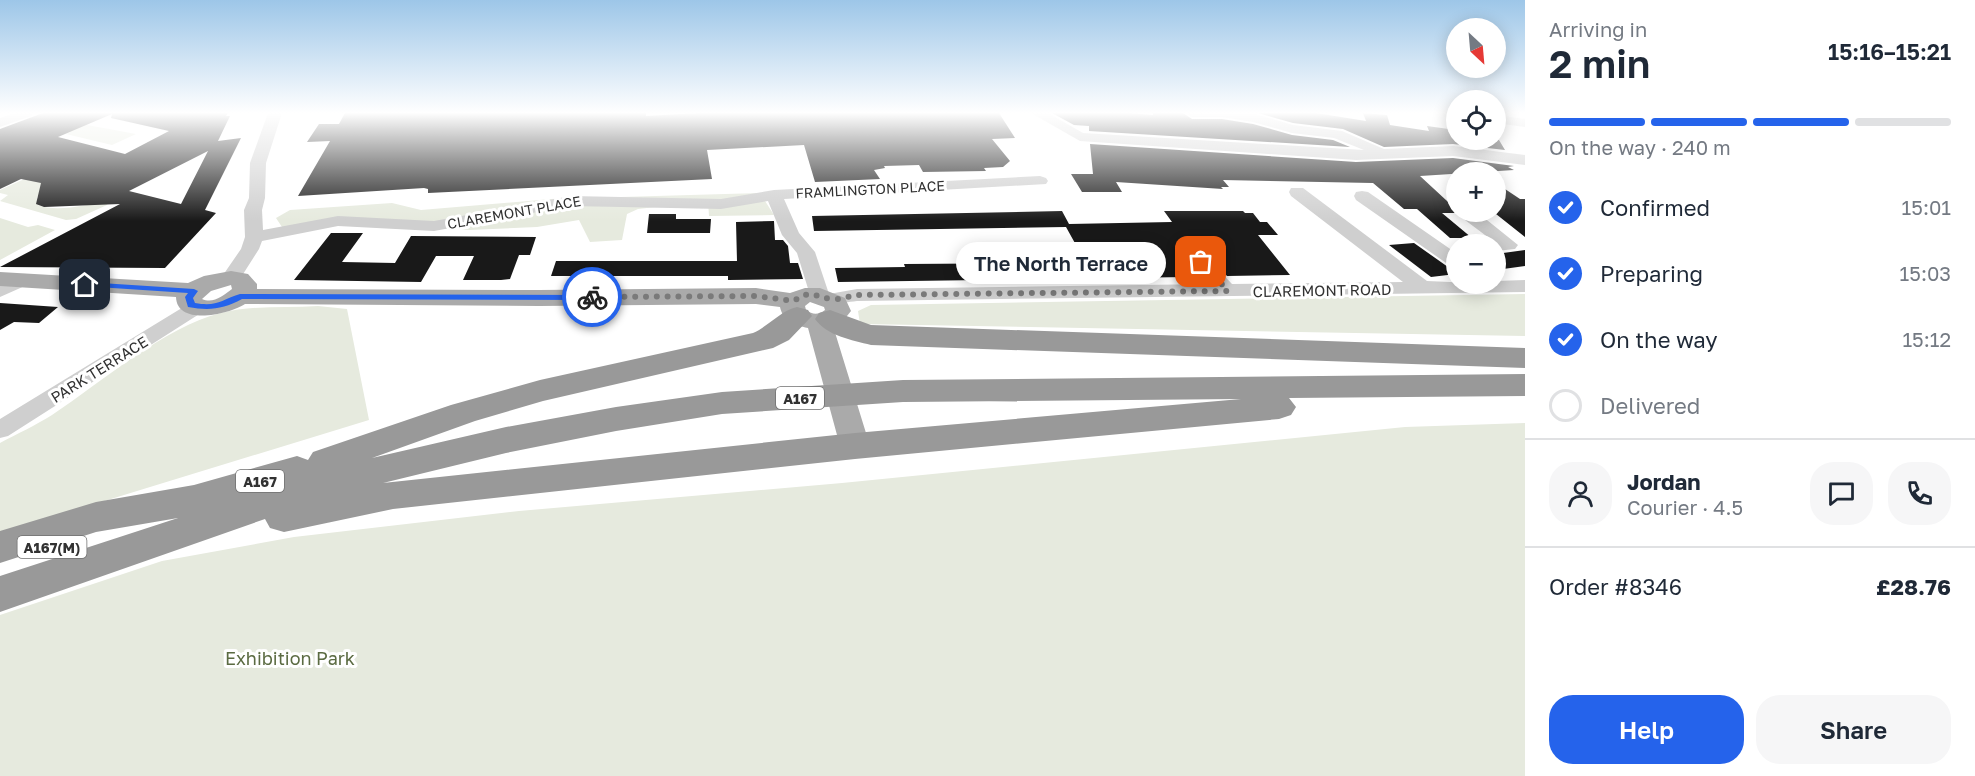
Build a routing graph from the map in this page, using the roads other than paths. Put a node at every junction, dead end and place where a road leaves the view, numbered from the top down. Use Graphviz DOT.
graph roads {
  1 [pos="263,149"];
  2 [pos="1267,149"];
  3 [pos="1377,149"];
  4 [pos="1387,153"];
  5 [pos="1525,160"];
  6 [pos="1040,181"];
  7 [pos="1297,192"];
  8 [pos="774,195"];
  9 [pos="1362,196"];
  10 [pos="1479,222"];
  11 [pos="1495,234"];
  12 [pos="254,237"];
  13 [pos="1187,247"];
  14 [pos="1446,250"];
  15 [pos="7,284"];
  16 [pos="1506,285"];
  17 [pos="1525,286"];
  18 [pos="235,287"];
  19 [pos="1446,288"];
  20 [pos="1425,289"];
  21 [pos="1228,291"];
  22 [pos="196,299"];
  23 [pos="816,309"];
  24 [pos="1525,373"];
  25 [pos="0,430"];
  26 [pos="853,439"];
  27 [pos="326,461"];
  28 [pos="194,500"];
  29 [pos="98,536"];
  30 [pos="2,568"];
  1 -- 12 [label="street"];
  2 -- 4 [label="street"];
  3 -- 4 [label="street"];
  4 -- 5 [label="street"];
  6 -- 8 [label="street, FRAMLINGTON PLACE"];
  7 -- 20 [label="street"];
  8 -- 12 [label="street, CLAREMONT PLACE"];
  8 -- 23 [label="street, FRAMLINGTON PLACE"];
  9 -- 14 [label="street"];
  10 -- 11 [label="street"];
  12 -- 18 [label="street"];
  13 -- 21 [label="street"];
  15 -- 22 [label="main road"];
  16 -- 17 [label="street, CLAREMONT ROAD"];
  18 -- 22 [label="main road"];
  18 -- 23 [label="main road, CLAREMONT ROAD"];
  19 -- 20 [label="street, CLAREMONT ROAD"];
  20 -- 21 [label="street, CLAREMONT ROAD"];
  21 -- 23 [label="street, CLAREMONT ROAD"];
  22 -- 25 [label="street, PARK TERRACE"];
  23 -- 24 [label="highway"];
  23 -- 26 [label="main road"];
  23 -- 27 [label="highway"];
  24 -- 26 [label="highway"];
  24 -- 27 [label="highway, A167"];
  24 -- 29 [label="highway, A167"];
  26 -- 29 [label="highway"];
  27 -- 28 [label="highway, A167"];
  28 -- 29 [label="highway, A167(M)"];
  29 -- 30 [label="highway, A167"];
}
